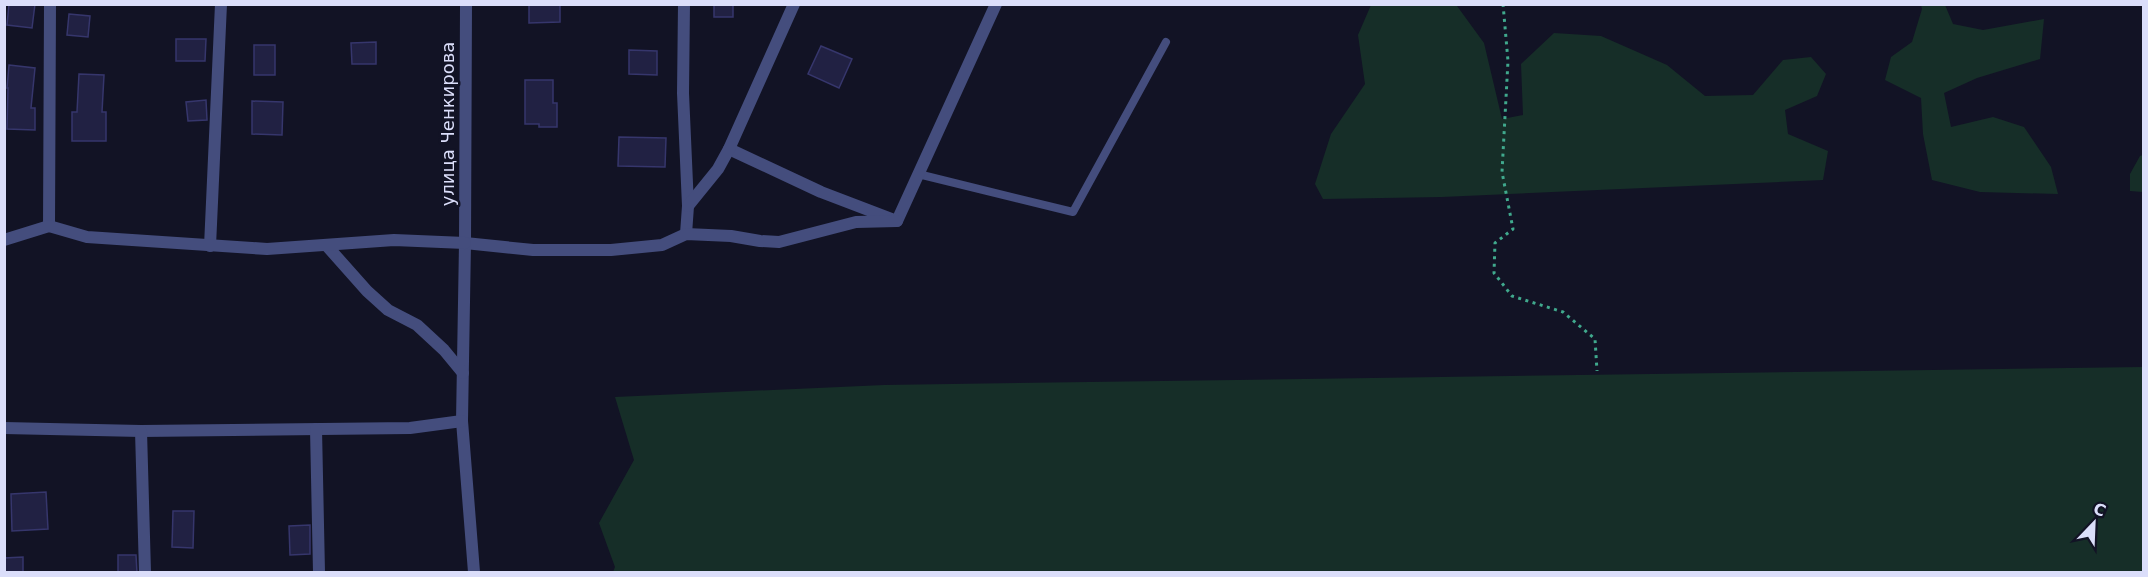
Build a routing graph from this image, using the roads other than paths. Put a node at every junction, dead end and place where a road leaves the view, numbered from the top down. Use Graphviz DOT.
graph roads {
  1 [pos="50,4"];
  2 [pos="221,4"];
  3 [pos="466,4"];
  4 [pos="684,4"];
  5 [pos="794,4"];
  6 [pos="996,4"];
  7 [pos="1166,42"];
  8 [pos="729,149"];
  9 [pos="918,174"];
  10 [pos="688,206"];
  11 [pos="897,221"];
  12 [pos="49,226"];
  13 [pos="686,234"];
  14 [pos="4,240"];
  15 [pos="465,243"];
  16 [pos="210,246"];
  17 [pos="327,246"];
  18 [pos="463,373"];
  19 [pos="462,421"];
  20 [pos="4,428"];
  21 [pos="316,429"];
  22 [pos="141,431"];
  23 [pos="145,573"];
  24 [pos="319,573"];
  25 [pos="474,573"];
  1 -- 12 [label="street"];
  2 -- 16 [label="street"];
  3 -- 15 [label="street, улица Ченкирова"];
  4 -- 10 [label="street"];
  5 -- 8 [label="street"];
  6 -- 9 [label="street"];
  7 -- 9 [label="lane"];
  8 -- 10 [label="street"];
  8 -- 11 [label="street"];
  9 -- 11 [label="street"];
  10 -- 13 [label="street"];
  11 -- 13 [label="street"];
  12 -- 14 [label="street"];
  12 -- 16 [label="street"];
  13 -- 15 [label="street"];
  15 -- 17 [label="street"];
  15 -- 18 [label="street, улица Ченкирова"];
  16 -- 17 [label="street"];
  17 -- 18 [label="street"];
  18 -- 19 [label="street, улица Ченкирова"];
  19 -- 21 [label="street"];
  19 -- 25 [label="street, улица Ченкирова"];
  20 -- 22 [label="street"];
  21 -- 22 [label="street"];
  21 -- 24 [label="street"];
  22 -- 23 [label="street"];
}
